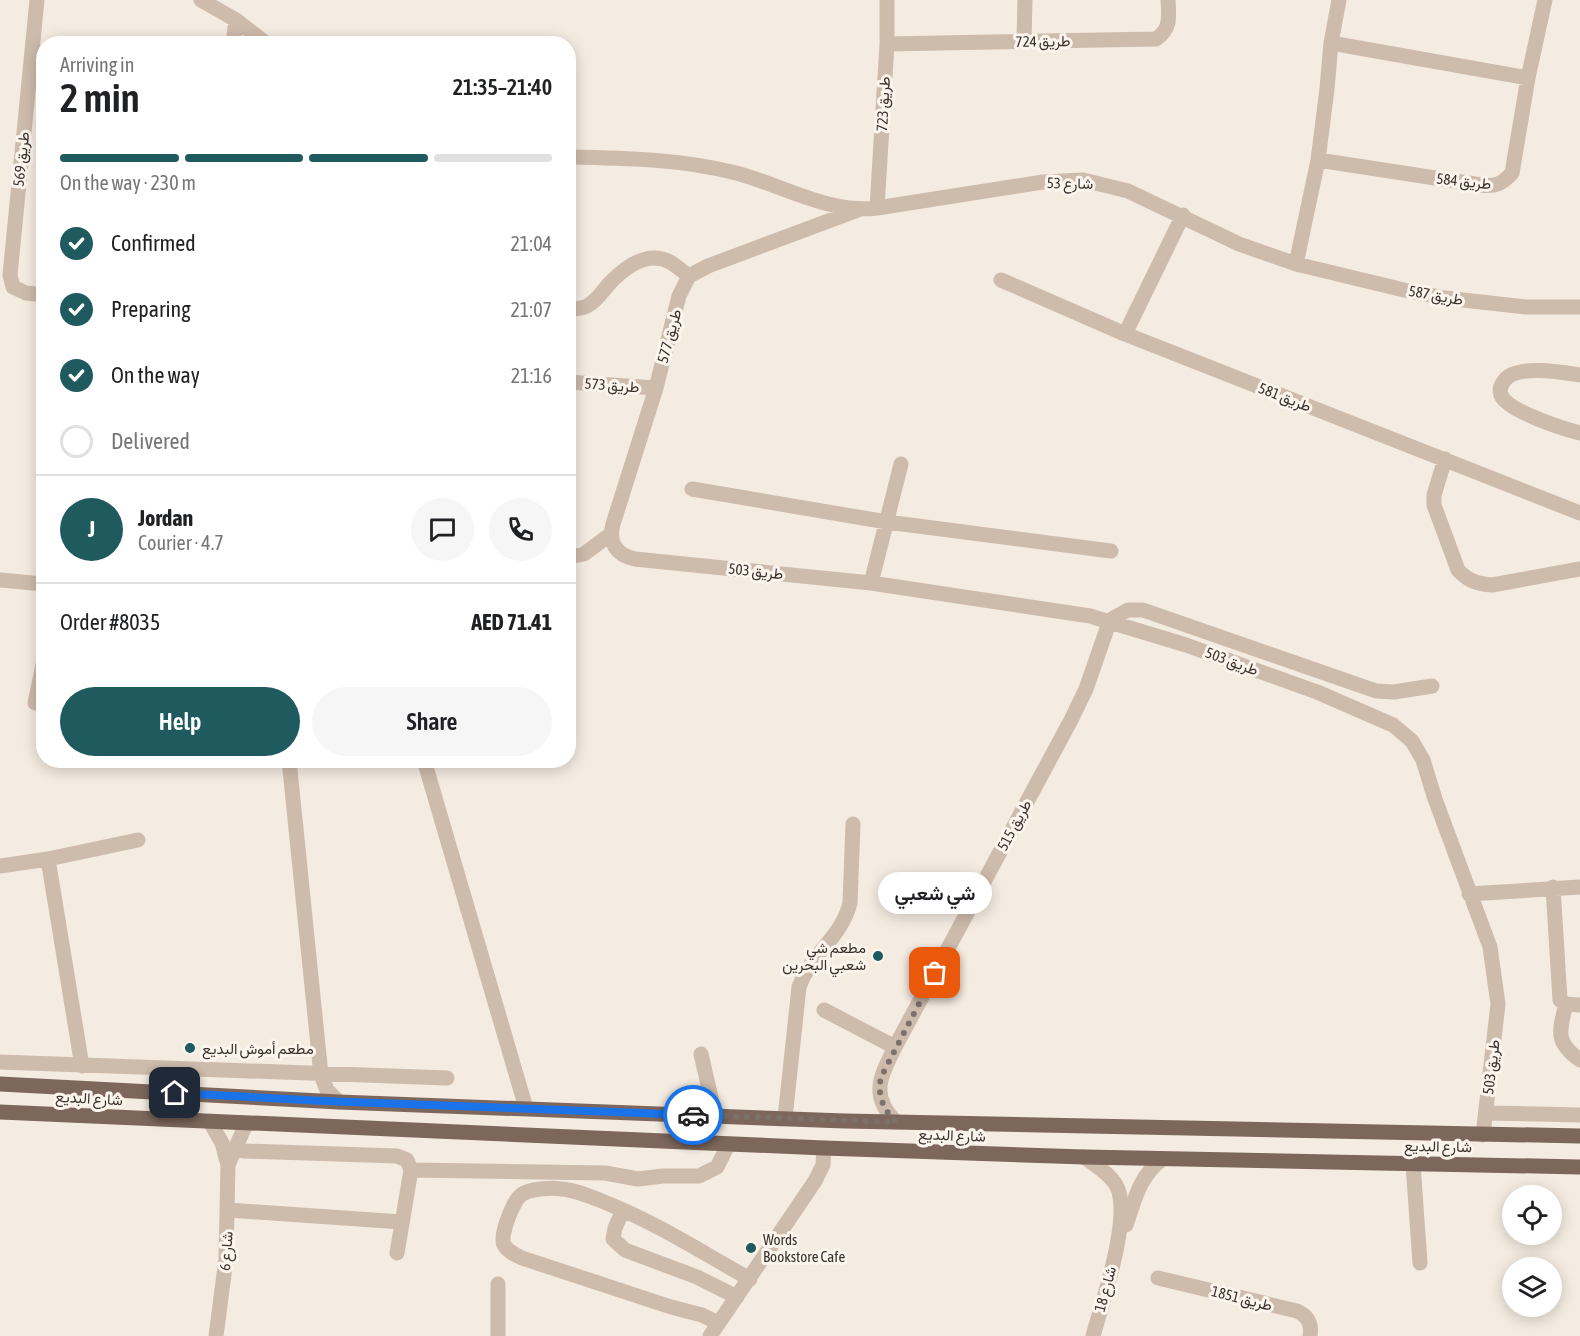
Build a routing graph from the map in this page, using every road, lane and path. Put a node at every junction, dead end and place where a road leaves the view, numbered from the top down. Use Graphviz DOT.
graph roads {
  1 [pos="37,0"];
  2 [pos="201,0"];
  3 [pos="887,0"];
  4 [pos="1025,0"];
  5 [pos="1168,0"];
  6 [pos="1339,0"];
  7 [pos="1545,0"];
  8 [pos="236,20"];
  9 [pos="234,36"];
  10 [pos="257,36"];
  11 [pos="1024,41"];
  12 [pos="1331,43"];
  13 [pos="887,44"];
  14 [pos="1528,78"];
  15 [pos="576,157"];
  16 [pos="1318,160"];
  17 [pos="877,208"];
  18 [pos="858,210"];
  19 [pos="1183,215"];
  20 [pos="1296,264"];
  21 [pos="689,276"];
  22 [pos="1001,280"];
  23 [pos="7,287"];
  24 [pos="36,294"];
  25 [pos="1580,307"];
  26 [pos="576,309"];
  27 [pos="1125,334"];
  28 [pos="1580,375"];
  29 [pos="576,383"];
  30 [pos="656,388"];
  31 [pos="1580,433"];
  32 [pos="1445,459"];
  33 [pos="901,464"];
  34 [pos="692,489"];
  35 [pos="1580,513"];
  36 [pos="887,522"];
  37 [pos="611,534"];
  38 [pos="1112,551"];
  39 [pos="576,556"];
  40 [pos="1580,570"];
  41 [pos="0,580"];
  42 [pos="36,583"];
  43 [pos="871,583"];
  44 [pos="1110,620"];
  45 [pos="1432,686"];
  46 [pos="36,698"];
  47 [pos="35,703"];
  48 [pos="290,768"];
  49 [pos="426,768"];
  50 [pos="853,824"];
  51 [pos="138,840"];
  52 [pos="48,859"];
  53 [pos="0,866"];
  54 [pos="1553,887"];
  55 [pos="1580,887"];
  56 [pos="1469,894"];
  57 [pos="1573,1004"];
  58 [pos="824,1010"];
  59 [pos="895,1047"];
  60 [pos="701,1054"];
  61 [pos="1580,1060"];
  62 [pos="0,1062"];
  63 [pos="82,1066"];
  64 [pos="321,1075"];
  65 [pos="447,1078"];
  66 [pos="0,1084"];
  67 [pos="309,1101"];
  68 [pos="339,1102"];
  69 [pos="526,1108"];
  70 [pos="0,1112"];
  71 [pos="1579,1112"];
  72 [pos="1486,1113"];
  73 [pos="715,1116"];
  74 [pos="785,1118"];
  75 [pos="210,1122"];
  76 [pos="896,1122"];
  77 [pos="246,1124"];
  78 [pos="1483,1135"];
  79 [pos="1580,1136"];
  80 [pos="728,1145"];
  81 [pos="824,1148"];
  82 [pos="244,1152"];
  83 [pos="1084,1157"];
  84 [pos="1162,1159"];
  85 [pos="1413,1164"];
  86 [pos="228,1165"];
  87 [pos="1580,1167"];
  88 [pos="411,1170"];
  89 [pos="228,1210"];
  90 [pos="623,1210"];
  91 [pos="402,1222"];
  92 [pos="1118,1241"];
  93 [pos="397,1253"];
  94 [pos="1420,1263"];
  95 [pos="1158,1278"];
  96 [pos="750,1279"];
  97 [pos="498,1284"];
  98 [pos="736,1297"];
  99 [pos="718,1323"];
  100 [pos="216,1336"];
  101 [pos="498,1336"];
  102 [pos="710,1336"];
  103 [pos="1093,1336"];
  104 [pos="1310,1336"];
  1 -- 23 [label="street, طريق 569"];
  2 -- 8 [label="street"];
  3 -- 13 [label="street, طريق 723"];
  4 -- 11 [label="street"];
  5 -- 11 [label="street, طريق 724"];
  6 -- 12 [label="street"];
  7 -- 14 [label="street, طريق 584"];
  8 -- 9 [label="street"];
  8 -- 10 [label="street"];
  11 -- 13 [label="street, طريق 724"];
  12 -- 14 [label="street"];
  12 -- 16 [label="street"];
  13 -- 17 [label="street, طريق 723"];
  14 -- 16 [label="street, طريق 584"];
  15 -- 18 [label="street, شارع 53"];
  16 -- 20 [label="street"];
  17 -- 18 [label="street, شارع 53"];
  17 -- 19 [label="street, شارع 53"];
  18 -- 21 [label="street"];
  19 -- 20 [label="street, شارع 53"];
  19 -- 27 [label="street"];
  20 -- 25 [label="street, طريق 587"];
  21 -- 26 [label="street"];
  21 -- 30 [label="street, طريق 577"];
  22 -- 27 [label="street, طريق 581"];
  23 -- 24 [label="street, طريق 569"];
  27 -- 32 [label="street, طريق 581"];
  28 -- 31 [label="street"];
  29 -- 30 [label="street, طريق 573"];
  30 -- 37 [label="street, طريق 577"];
  32 -- 35 [label="street, طريق 581"];
  32 -- 40 [label="street"];
  33 -- 36 [label="street"];
  34 -- 36 [label="street"];
  36 -- 38 [label="street"];
  36 -- 43 [label="street"];
  37 -- 39 [label="street"];
  37 -- 43 [label="street, طريق 503"];
  41 -- 42 [label="street"];
  43 -- 44 [label="street, طريق 503"];
  44 -- 45 [label="street"];
  44 -- 56 [label="street, طريق 503"];
  44 -- 59 [label="street, طريق 515"];
  46 -- 47 [label="street"];
  48 -- 64 [label="street"];
  49 -- 69 [label="street"];
  50 -- 74 [label="street"];
  51 -- 52 [label="street"];
  52 -- 53 [label="street"];
  52 -- 63 [label="street"];
  54 -- 55 [label="street"];
  54 -- 56 [label="street"];
  54 -- 57 [label="street"];
  56 -- 72 [label="street, طريق 503"];
  57 -- 61 [label="street"];
  58 -- 59 [label="street"];
  59 -- 76 [label="street, طريق 515"];
  60 -- 73 [label="street"];
  62 -- 63 [label="street"];
  63 -- 64 [label="street"];
  64 -- 65 [label="street"];
  64 -- 67 [label="street"];
  64 -- 68 [label="street"];
  66 -- 67 [label="main road, شارع البديع"];
  67 -- 68 [label="main road, شارع البديع"];
  68 -- 69 [label="main road, شارع البديع"];
  69 -- 73 [label="main road, شارع البديع"];
  70 -- 75 [label="main road, شارع البديع"];
  71 -- 72 [label="street"];
  72 -- 78 [label="street, طريق 503"];
  73 -- 74 [label="main road, شارع البديع"];
  74 -- 76 [label="main road, شارع البديع"];
  75 -- 77 [label="main road, شارع البديع"];
  75 -- 86 [label="street, شارع 6"];
  76 -- 78 [label="main road, شارع البديع"];
  77 -- 80 [label="main road, شارع البديع"];
  77 -- 86 [label="street, شارع 6"];
  78 -- 79 [label="main road, شارع البديع"];
  80 -- 81 [label="main road, شارع البديع"];
  80 -- 88 [label="street"];
  81 -- 83 [label="main road, شارع البديع"];
  81 -- 96 [label="street"];
  82 -- 88 [label="street"];
  83 -- 84 [label="main road, شارع البديع"];
  83 -- 92 [label="street, شارع 18"];
  84 -- 85 [label="main road, شارع البديع"];
  84 -- 92 [label="street, شارع 18"];
  85 -- 87 [label="main road, شارع البديع"];
  85 -- 94 [label="street"];
  86 -- 89 [label="street, شارع 6"];
  88 -- 91 [label="street"];
  89 -- 91 [label="street"];
  89 -- 100 [label="street, شارع 6"];
  90 -- 96 [label="street"];
  90 -- 98 [label="street"];
  90 -- 99 [label="street"];
  91 -- 93 [label="street"];
  92 -- 103 [label="street, شارع 18"];
  95 -- 104 [label="street, طريق 1851"];
  96 -- 98 [label="street"];
  97 -- 101 [label="street"];
  98 -- 99 [label="street"];
  99 -- 102 [label="street"];
}
